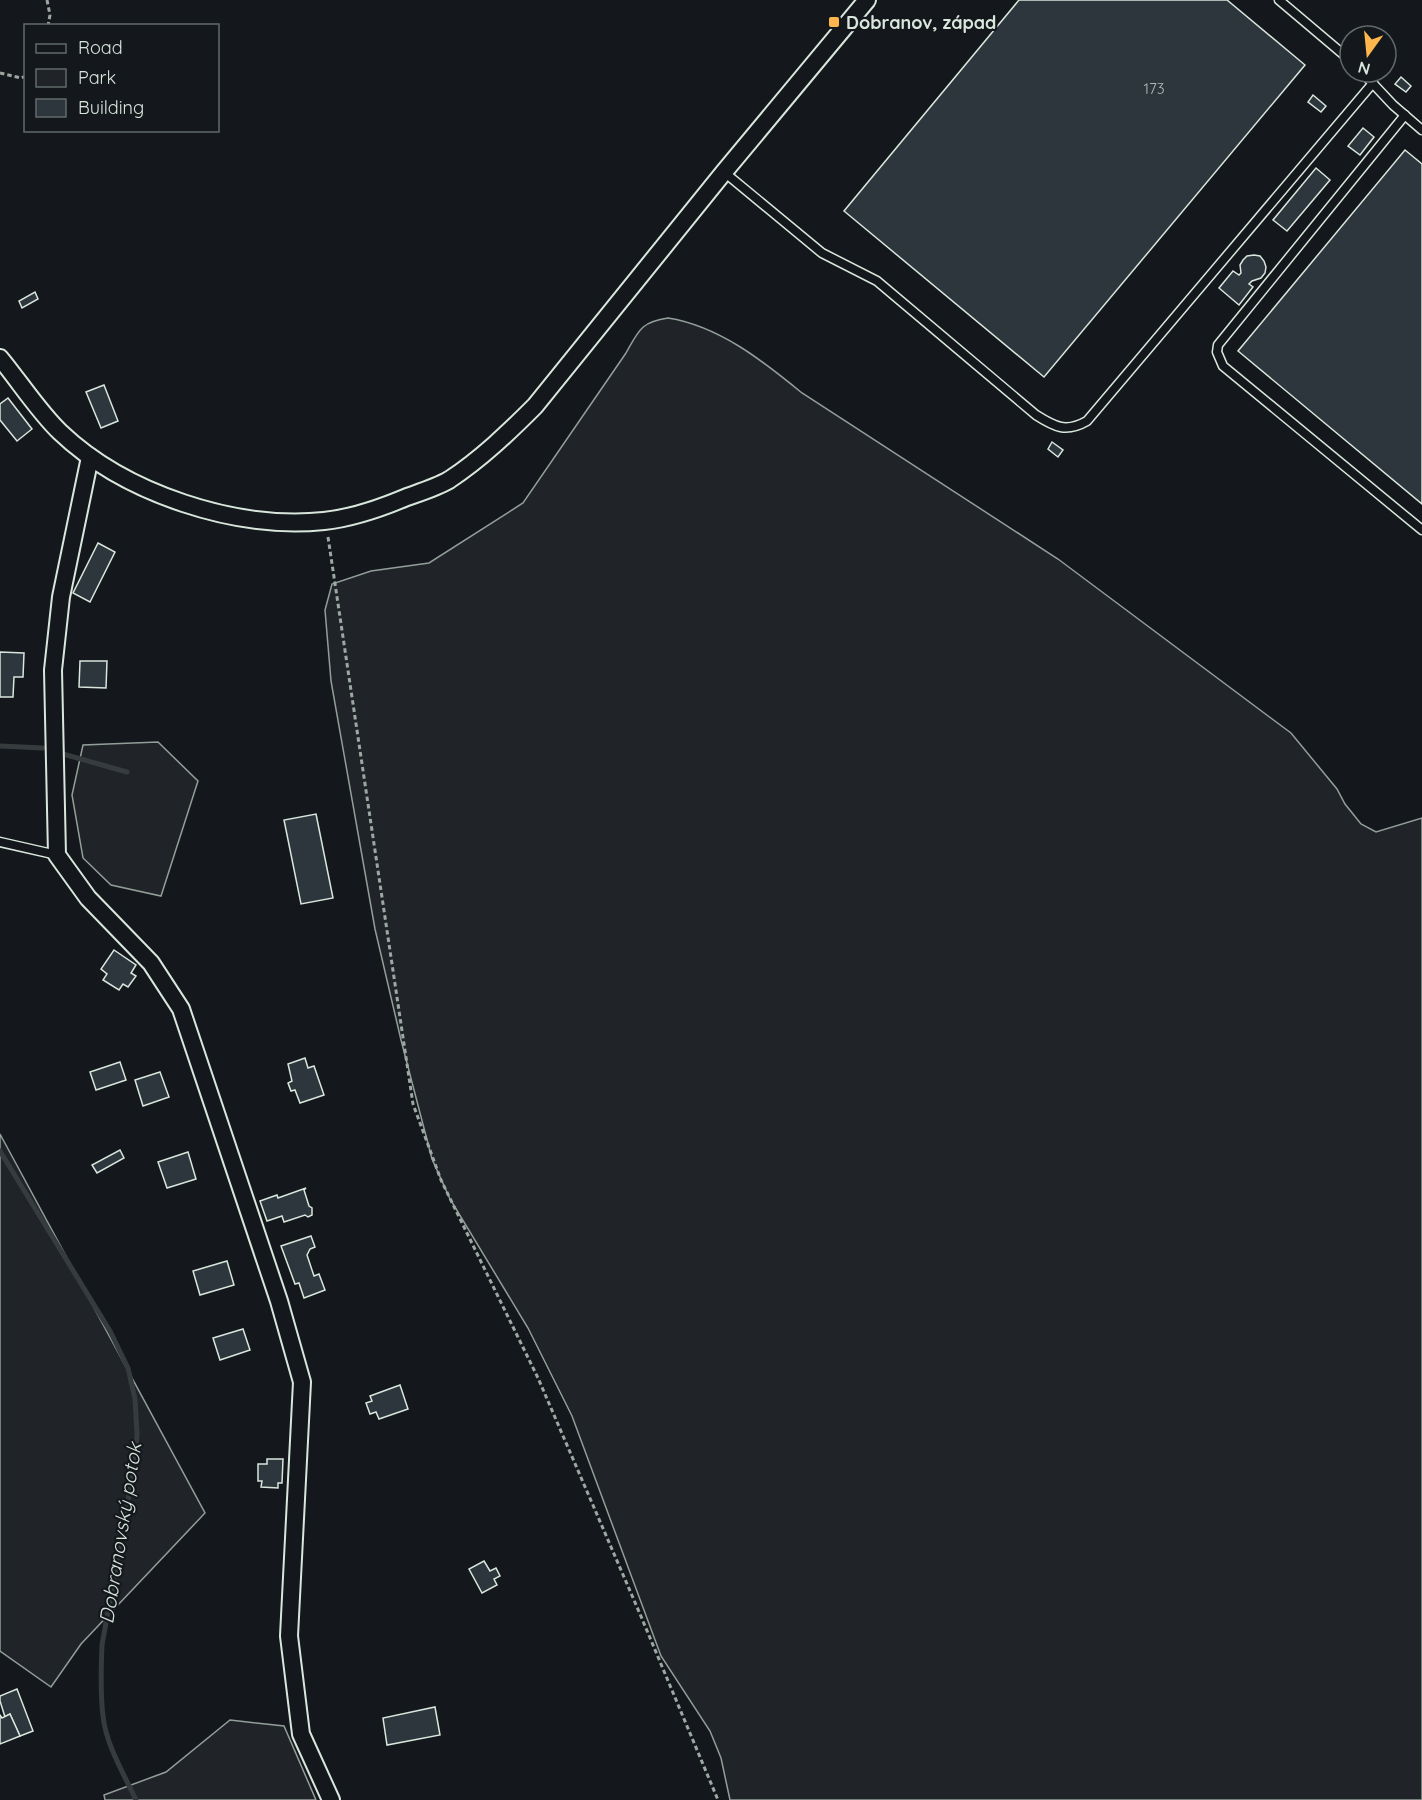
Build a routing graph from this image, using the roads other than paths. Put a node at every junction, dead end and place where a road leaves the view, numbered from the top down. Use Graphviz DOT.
graph roads {
  1 [pos="867,0"];
  2 [pos="1279,0"];
  3 [pos="1338,50"];
  4 [pos="1372,84"];
  5 [pos="1374,84"];
  6 [pos="1405,115"];
  7 [pos="1422,130"];
  8 [pos="724,172"];
  9 [pos="0,358"];
  10 [pos="90,457"];
  11 [pos="1422,530"];
  12 [pos="0,842"];
  13 [pos="57,855"];
  14 [pos="332,1800"];
  1 -- 8 [label="street"];
  2 -- 3 [label="lane"];
  4 -- 8 [label="lane"];
  5 -- 6 [label="lane"];
  6 -- 7 [label="lane"];
  6 -- 11 [label="lane"];
  8 -- 10 [label="street"];
  9 -- 10 [label="street"];
  10 -- 13 [label="street"];
  12 -- 13 [label="lane"];
  13 -- 14 [label="street"];
}
